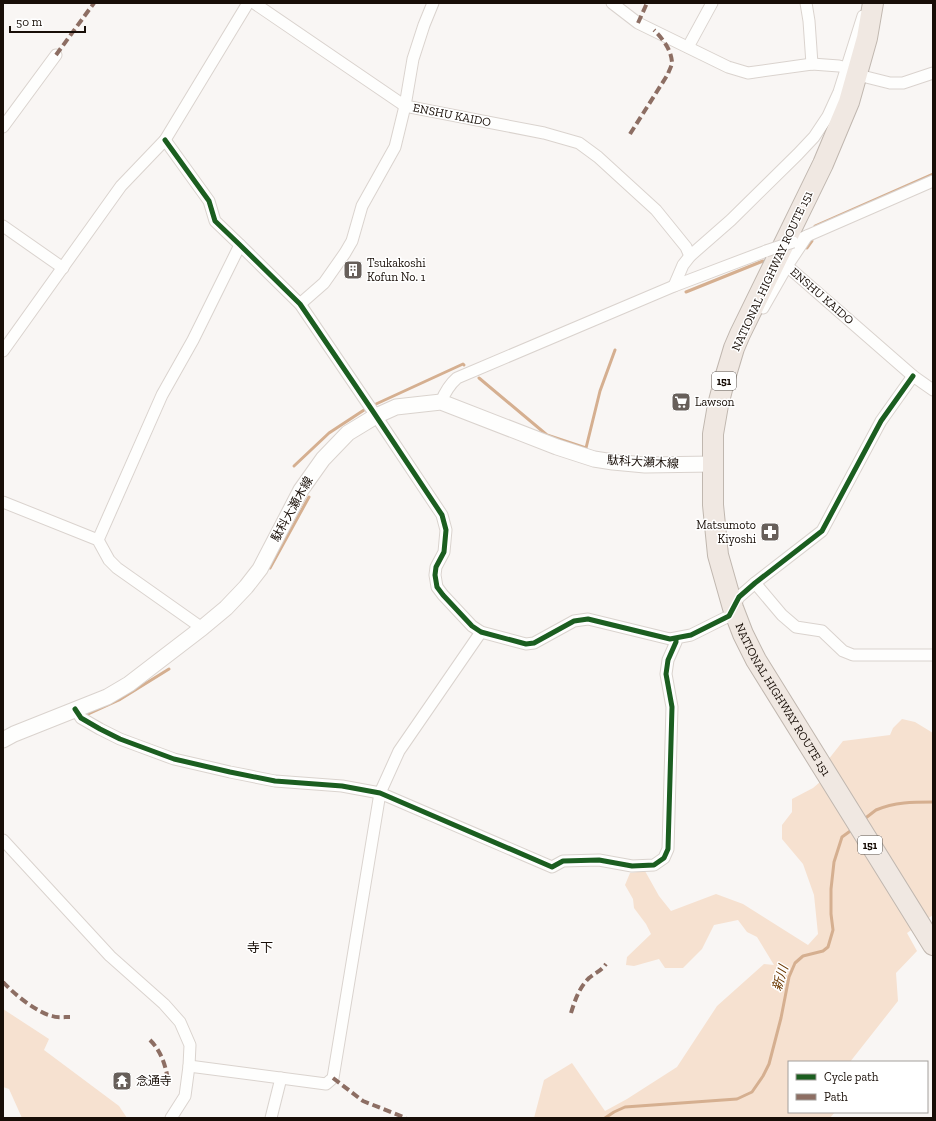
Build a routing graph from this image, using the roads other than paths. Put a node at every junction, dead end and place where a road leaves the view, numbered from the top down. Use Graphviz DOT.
graph roads {
  1 [pos="248,3"];
  2 [pos="254,3"];
  3 [pos="434,3"];
  4 [pos="612,3"];
  5 [pos="712,3"];
  6 [pos="806,3"];
  7 [pos="873,4"];
  8 [pos="688,47"];
  9 [pos="56,55"];
  10 [pos="812,64"];
  11 [pos="854,71"];
  12 [pos="933,73"];
  13 [pos="405,106"];
  14 [pos="3,127"];
  15 [pos="166,140"];
  16 [pos="933,181"];
  17 [pos="3,226"];
  18 [pos="808,236"];
  19 [pos="240,244"];
  20 [pos="690,256"];
  21 [pos="787,266"];
  22 [pos="62,268"];
  23 [pos="674,286"];
  24 [pos="300,304"];
  25 [pos="746,320"];
  26 [pos="3,350"];
  27 [pos="913,376"];
  28 [pos="933,390"];
  29 [pos="441,402"];
  30 [pos="376,416"];
  31 [pos="713,464"];
  32 [pos="3,502"];
  33 [pos="98,540"];
  34 [pos="755,583"];
  35 [pos="733,608"];
  36 [pos="202,628"];
  37 [pos="481,632"];
  38 [pos="676,639"];
  39 [pos="933,655"];
  40 [pos="75,709"];
  41 [pos="3,740"];
  42 [pos="380,793"];
  43 [pos="3,840"];
  44 [pos="933,945"];
  45 [pos="189,1066"];
  46 [pos="281,1078"];
  47 [pos="171,1118"];
  48 [pos="270,1118"];
  1 -- 15 [label="street"];
  2 -- 13 [label="street, ENSHU KAIDO"];
  3 -- 13 [label="street"];
  4 -- 8 [label="street"];
  5 -- 8 [label="street"];
  6 -- 10 [label="street"];
  7 -- 11 [label="highway, NATIONAL HIGHWAY ROUTE 151 / 151"];
  8 -- 10 [label="street"];
  9 -- 14 [label="street"];
  10 -- 11 [label="street"];
  11 -- 12 [label="street"];
  11 -- 20 [label="street"];
  11 -- 25 [label="highway, NATIONAL HIGHWAY ROUTE 151 / 151"];
  13 -- 20 [label="street, ENSHU KAIDO"];
  13 -- 24 [label="street"];
  15 -- 19 [label="street"];
  15 -- 22 [label="street"];
  16 -- 18 [label="street"];
  17 -- 22 [label="street"];
  18 -- 21 [label="street, ENSHU KAIDO"];
  18 -- 23 [label="street, bridge"];
  19 -- 24 [label="street"];
  19 -- 33 [label="street"];
  20 -- 23 [label="street"];
  21 -- 25 [label="street"];
  21 -- 27 [label="street, ENSHU KAIDO"];
  22 -- 26 [label="street"];
  23 -- 29 [label="street"];
  24 -- 30 [label="street"];
  25 -- 31 [label="highway, NATIONAL HIGHWAY ROUTE 151 / 151"];
  27 -- 28 [label="street, ENSHU KAIDO"];
  27 -- 34 [label="street"];
  29 -- 30 [label="main road, 駄科大瀬木線"];
  29 -- 31 [label="main road, 駄科大瀬木線"];
  30 -- 36 [label="main road, 駄科大瀬木線"];
  30 -- 37 [label="street"];
  31 -- 35 [label="highway, NATIONAL HIGHWAY ROUTE 151 / 151"];
  32 -- 33 [label="street"];
  33 -- 36 [label="street"];
  34 -- 35 [label="street"];
  34 -- 39 [label="street"];
  35 -- 38 [label="street"];
  35 -- 44 [label="highway, NATIONAL HIGHWAY ROUTE 151 / 151"];
  36 -- 40 [label="main road, 駄科大瀬木線"];
  37 -- 38 [label="street"];
  37 -- 42 [label="street"];
  38 -- 42 [label="street"];
  40 -- 41 [label="main road, 駄科大瀬木線"];
  40 -- 42 [label="street"];
  42 -- 46 [label="street"];
  43 -- 45 [label="street"];
  45 -- 46 [label="street"];
  45 -- 47 [label="street"];
  46 -- 48 [label="street"];
}
